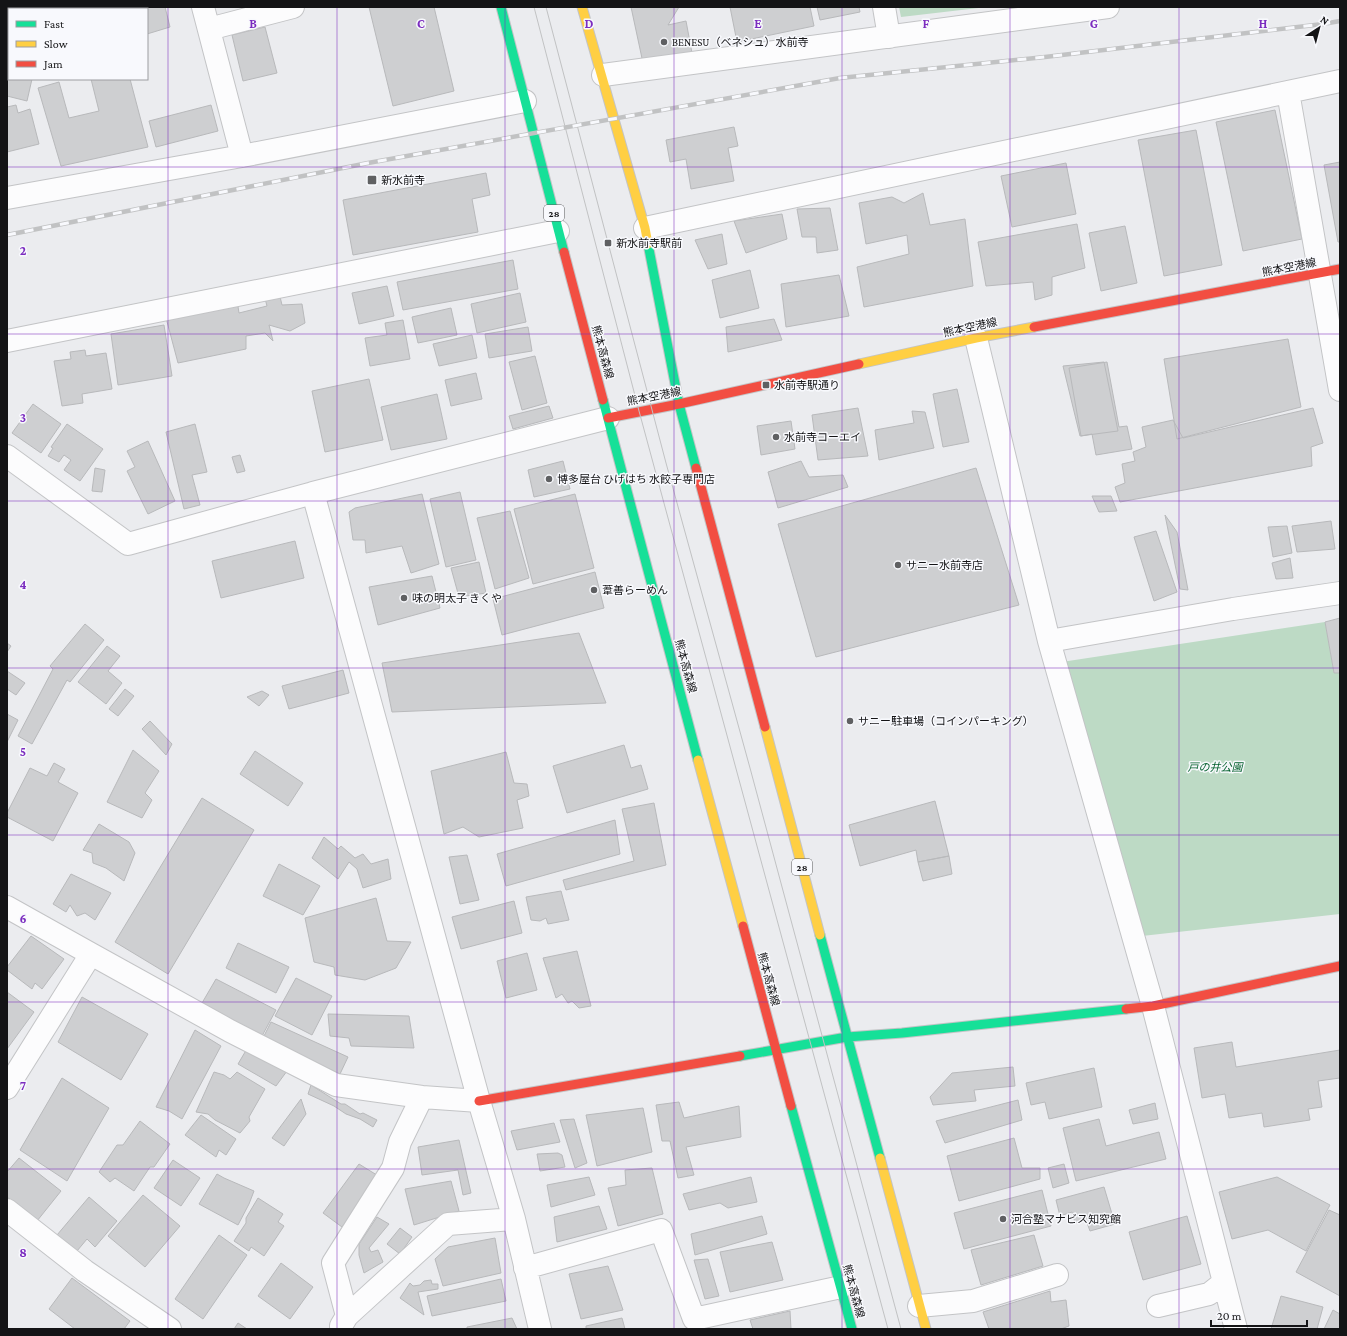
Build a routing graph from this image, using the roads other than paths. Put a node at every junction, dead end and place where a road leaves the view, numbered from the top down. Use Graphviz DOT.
graph roads {
  1 [pos="203,7"];
  2 [pos="293,7"];
  3 [pos="501,7"];
  4 [pos="582,7"];
  5 [pos="884,7"];
  6 [pos="1106,7"];
  7 [pos="209,29"];
  8 [pos="890,37"];
  9 [pos="603,75"];
  10 [pos="1340,81"];
  11 [pos="1288,92"];
  12 [pos="525,101"];
  13 [pos="242,156"];
  14 [pos="7,198"];
  15 [pos="645,228"];
  16 [pos="558,231"];
  17 [pos="1340,269"];
  18 [pos="1319,273"];
  19 [pos="976,338"];
  20 [pos="7,341"];
  21 [pos="1340,390"];
  22 [pos="679,404"];
  23 [pos="608,418"];
  24 [pos="7,456"];
  25 [pos="313,493"];
  26 [pos="1340,593"];
  27 [pos="1049,641"];
  28 [pos="7,907"];
  29 [pos="91,954"];
  30 [pos="1340,966"];
  31 [pos="1153,1006"];
  32 [pos="847,1038"];
  33 [pos="776,1049"];
  34 [pos="7,1088"];
  35 [pos="422,1097"];
  36 [pos="479,1101"];
  37 [pos="7,1210"];
  38 [pos="514,1220"];
  39 [pos="525,1268"];
  40 [pos="1057,1275"];
  41 [pos="1224,1282"];
  42 [pos="841,1287"];
  43 [pos="919,1306"];
  44 [pos="1158,1306"];
  45 [pos="343,1322"];
  46 [pos="170,1329"];
  47 [pos="540,1329"];
  48 [pos="852,1329"];
  49 [pos="926,1329"];
  50 [pos="1236,1329"];
  1 -- 7 [label="street"];
  2 -- 7 [label="street"];
  3 -- 12 [label="main road, 熊本高森線 / 28"];
  4 -- 9 [label="main road, 28"];
  5 -- 8 [label="street"];
  6 -- 8 [label="street"];
  7 -- 13 [label="street"];
  8 -- 9 [label="street"];
  9 -- 15 [label="main road, 28"];
  10 -- 11 [label="street"];
  11 -- 15 [label="street"];
  11 -- 18 [label="street"];
  12 -- 13 [label="street"];
  12 -- 16 [label="main road, 熊本高森線 / 28"];
  13 -- 14 [label="street"];
  15 -- 22 [label="main road, 28"];
  16 -- 20 [label="street"];
  16 -- 23 [label="main road, 熊本高森線 / 28"];
  17 -- 18 [label="main road, 熊本空港線"];
  18 -- 19 [label="main road, 熊本空港線"];
  18 -- 21 [label="street"];
  19 -- 22 [label="main road, 熊本空港線"];
  19 -- 27 [label="street"];
  22 -- 23 [label="main road, 熊本空港線"];
  22 -- 32 [label="main road, 28"];
  23 -- 25 [label="street"];
  23 -- 33 [label="main road, 熊本高森線 / 28"];
  24 -- 25 [label="street"];
  25 -- 36 [label="street"];
  26 -- 27 [label="street"];
  27 -- 31 [label="street"];
  28 -- 29 [label="street"];
  29 -- 34 [label="street"];
  29 -- 35 [label="street"];
  30 -- 31 [label="main road"];
  31 -- 32 [label="main road"];
  31 -- 41 [label="street"];
  32 -- 33 [label="main road"];
  32 -- 43 [label="main road, 28"];
  33 -- 36 [label="main road"];
  33 -- 42 [label="main road, 熊本高森線 / 28"];
  35 -- 36 [label="street"];
  35 -- 45 [label="street"];
  36 -- 38 [label="street"];
  37 -- 46 [label="street"];
  38 -- 39 [label="street"];
  38 -- 45 [label="street"];
  39 -- 42 [label="street"];
  39 -- 47 [label="street"];
  40 -- 43 [label="street"];
  41 -- 44 [label="street"];
  41 -- 50 [label="street"];
  42 -- 48 [label="main road, 熊本高森線 / 28"];
  43 -- 49 [label="main road, 28"];
}
